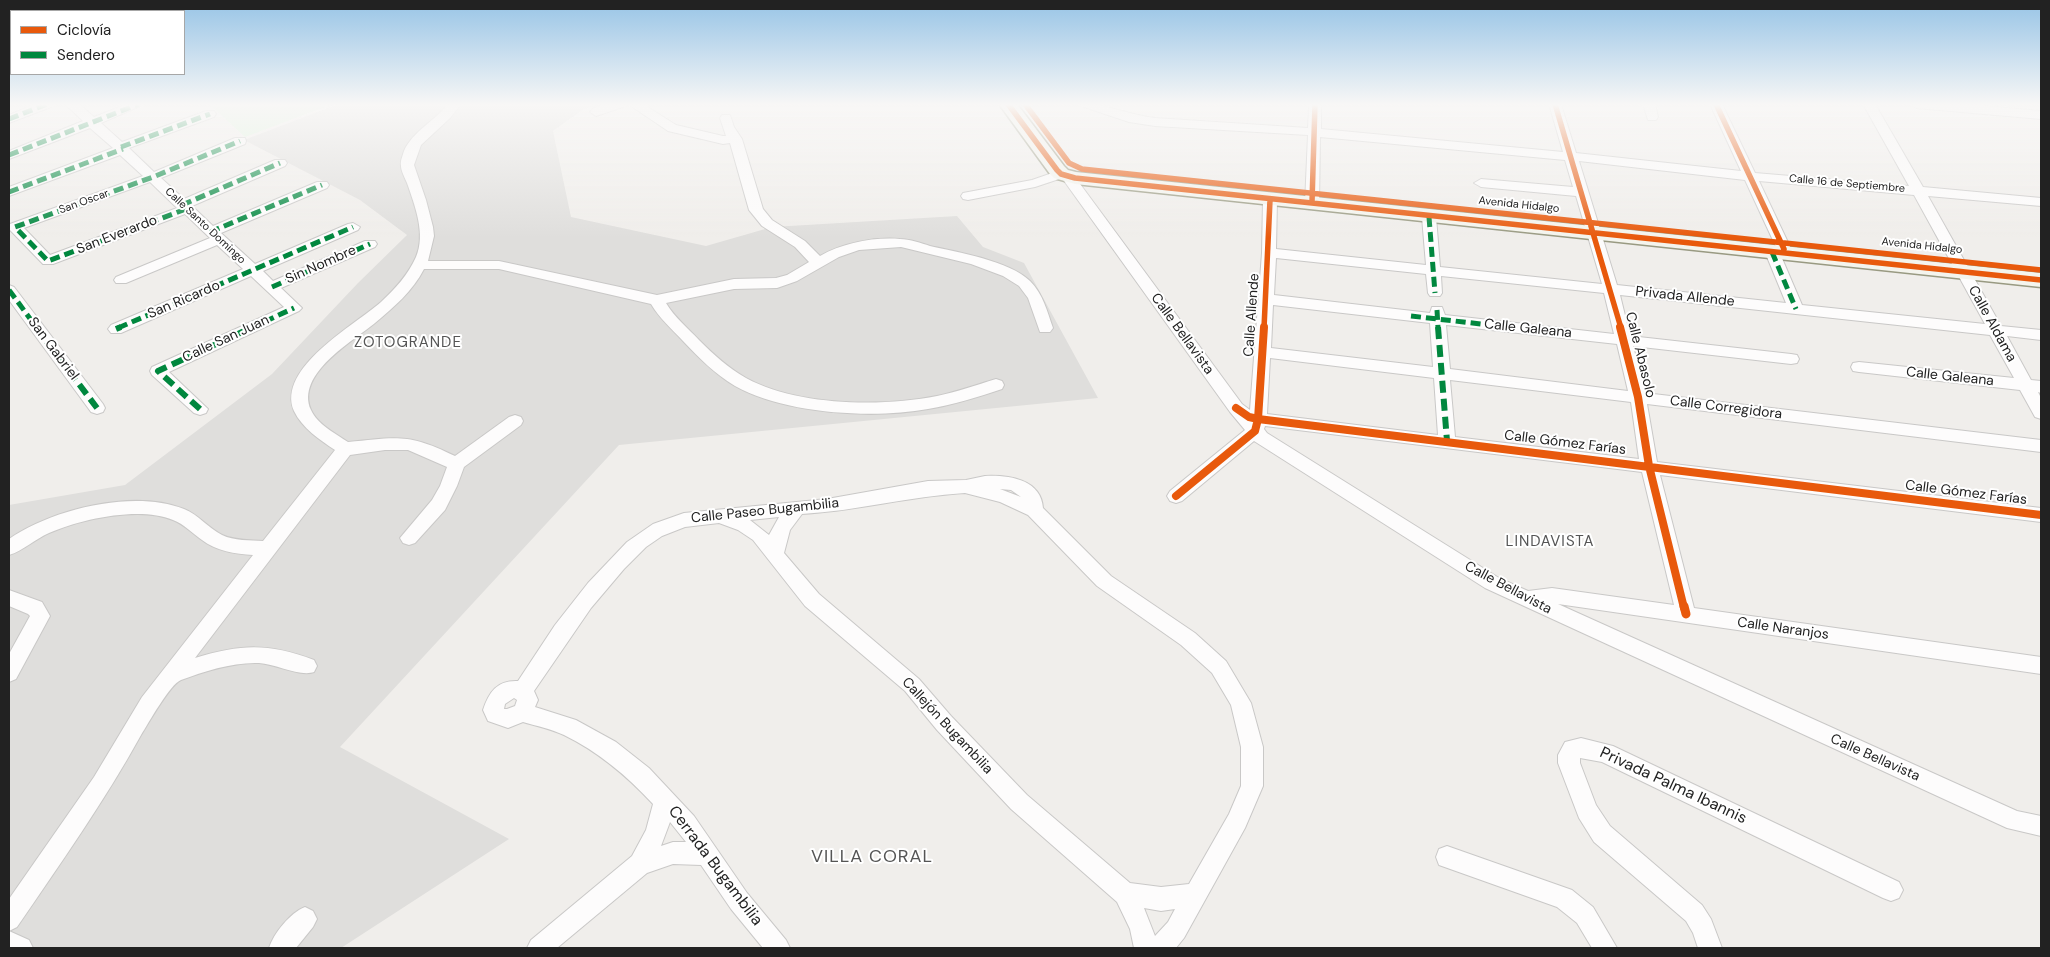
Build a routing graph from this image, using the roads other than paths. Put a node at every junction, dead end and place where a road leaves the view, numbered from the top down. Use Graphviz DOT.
graph roads {
  1 [pos="122,148"];
  2 [pos="23,149"];
  3 [pos="120,149"];
  4 [pos="222,149"];
  5 [pos="412,149"];
  6 [pos="739,149"];
  7 [pos="1043,149"];
  8 [pos="1058,149"];
  9 [pos="1314,149"];
  10 [pos="1491,149"];
  11 [pos="1567,149"];
  12 [pos="1736,149"];
  13 [pos="1895,149"];
  14 [pos="9,154"];
  15 [pos="1569,156"];
  16 [pos="280,162"];
  17 [pos="1064,175"];
  18 [pos="1748,176"];
  19 [pos="153,178"];
  20 [pos="1150,182"];
  21 [pos="1482,183"];
  22 [pos="322,184"];
  23 [pos="1919,191"];
  24 [pos="9,192"];
  25 [pos="1580,192"];
  26 [pos="968,196"];
  27 [pos="1270,200"];
  28 [pos="1312,200"];
  29 [pos="2041,202"];
  30 [pos="184,207"];
  31 [pos="1429,216"];
  32 [pos="353,227"];
  33 [pos="1592,228"];
  34 [pos="215,236"];
  35 [pos="370,244"];
  36 [pos="1780,249"];
  37 [pos="1268,253"];
  38 [pos="48,261"];
  39 [pos="818,263"];
  40 [pos="421,265"];
  41 [pos="1961,267"];
  42 [pos="253,270"];
  43 [pos="2041,270"];
  44 [pos="1435,271"];
  45 [pos="121,280"];
  46 [pos="2041,280"];
  47 [pos="272,287"];
  48 [pos="9,290"];
  49 [pos="1611,290"];
  50 [pos="1435,293"];
  51 [pos="1265,299"];
  52 [pos="657,300"];
  53 [pos="294,308"];
  54 [pos="1796,309"];
  55 [pos="1438,314"];
  56 [pos="1045,328"];
  57 [pos="116,329"];
  58 [pos="1995,330"];
  59 [pos="2041,335"];
  60 [pos="1624,340"];
  61 [pos="1262,352"];
  62 [pos="1791,358"];
  63 [pos="1859,367"];
  64 [pos="1443,374"];
  65 [pos="996,385"];
  66 [pos="2033,386"];
  67 [pos="1638,397"];
  68 [pos="97,408"];
  69 [pos="200,409"];
  70 [pos="2041,413"];
  71 [pos="515,421"];
  72 [pos="1256,425"];
  73 [pos="1447,442"];
  74 [pos="2041,446"];
  75 [pos="345,449"];
  76 [pos="456,464"];
  77 [pos="1649,466"];
  78 [pos="1176,496"];
  79 [pos="797,508"];
  80 [pos="718,515"];
  81 [pos="2041,515"];
  82 [pos="409,538"];
  83 [pos="9,548"];
  84 [pos="268,549"];
  85 [pos="775,553"];
  86 [pos="9,598"];
  87 [pos="1524,599"];
  88 [pos="1686,614"];
  89 [pos="307,666"];
  90 [pos="2041,666"];
  91 [pos="9,672"];
  92 [pos="172,674"];
  93 [pos="523,691"];
  94 [pos="522,712"];
  95 [pos="665,801"];
  96 [pos="2041,826"];
  97 [pos="705,854"];
  98 [pos="1448,857"];
  99 [pos="640,864"];
  100 [pos="1891,890"];
  101 [pos="1125,894"];
  102 [pos="1195,895"];
  103 [pos="305,918"];
  104 [pos="9,919"];
  105 [pos="9,943"];
  106 [pos="21,948"];
  107 [pos="281,948"];
  108 [pos="539,948"];
  109 [pos="778,948"];
  110 [pos="1146,948"];
  111 [pos="1160,948"];
  112 [pos="1605,948"];
  113 [pos="1710,948"];
  1 -- 19 [label="street, Calle Santo Domingo"];
  2 -- 14 [label="street"];
  3 -- 24 [label="street"];
  4 -- 19 [label="street, San Oscar"];
  5 -- 40 [label="street"];
  6 -- 39 [label="street"];
  7 -- 17 [label="main road"];
  8 -- 20 [label="main road, Avenida Hidalgo"];
  9 -- 28 [label="street"];
  10 -- 15 [label="street, Calle 16 de Septiembre"];
  11 -- 15 [label="street, Calle Abasolo"];
  12 -- 18 [label="street"];
  13 -- 23 [label="street, Calle Aldama"];
  15 -- 18 [label="street, Calle 16 de Septiembre"];
  15 -- 25 [label="street, Calle Abasolo"];
  16 -- 30 [label="street, San Everardo"];
  17 -- 20 [label="main road, Avenida Hidalgo"];
  17 -- 26 [label="street"];
  17 -- 72 [label="street, Calle Bellavista"];
  18 -- 23 [label="street, Calle 16 de Septiembre"];
  18 -- 36 [label="street"];
  19 -- 30 [label="street, Calle Santo Domingo"];
  19 -- 38 [label="street, San Oscar"];
  20 -- 27 [label="main road, Avenida Hidalgo"];
  20 -- 28 [label="main road, Avenida Hidalgo"];
  21 -- 25 [label="street"];
  22 -- 34 [label="street"];
  23 -- 29 [label="street, Calle 16 de Septiembre"];
  23 -- 41 [label="street, Calle Aldama"];
  25 -- 33 [label="street, Calle Abasolo"];
  27 -- 28 [label="main road, Avenida Hidalgo"];
  27 -- 37 [label="street, Calle Allende"];
  28 -- 31 [label="main road, Avenida Hidalgo"];
  28 -- 33 [label="main road, Avenida Hidalgo"];
  30 -- 34 [label="street, Calle Santo Domingo"];
  30 -- 38 [label="street, San Everardo"];
  31 -- 33 [label="main road, Avenida Hidalgo"];
  31 -- 44 [label="street"];
  32 -- 42 [label="street, San Ricardo"];
  33 -- 36 [label="main road, Avenida Hidalgo"];
  33 -- 49 [label="street, Calle Abasolo"];
  34 -- 42 [label="street, Calle Santo Domingo"];
  34 -- 45 [label="street"];
  35 -- 47 [label="street, Sin Nombre"];
  36 -- 41 [label="main road, Avenida Hidalgo"];
  36 -- 54 [label="street"];
  37 -- 44 [label="street, Privada Allende"];
  37 -- 51 [label="street, Calle Allende"];
  39 -- 52 [label="street"];
  39 -- 56 [label="street"];
  40 -- 52 [label="street"];
  40 -- 75 [label="street"];
  41 -- 43 [label="main road, Avenida Hidalgo"];
  41 -- 46 [label="main road, Avenida Hidalgo"];
  41 -- 58 [label="street, Calle Aldama"];
  42 -- 47 [label="street, Calle Santo Domingo"];
  42 -- 57 [label="street, San Ricardo"];
  44 -- 49 [label="street, Privada Allende"];
  44 -- 50 [label="street"];
  47 -- 53 [label="street, Calle Santo Domingo"];
  48 -- 68 [label="street, San Gabriel"];
  49 -- 54 [label="street, Privada Allende"];
  49 -- 60 [label="street, Calle Abasolo"];
  51 -- 55 [label="street, Calle Galeana"];
  51 -- 61 [label="street, Calle Allende"];
  52 -- 65 [label="street"];
  53 -- 69 [label="street, Calle San Juan"];
  54 -- 58 [label="street, Privada Allende"];
  55 -- 60 [label="street, Calle Galeana"];
  55 -- 64 [label="street"];
  58 -- 59 [label="street, Privada Allende"];
  58 -- 66 [label="street, Calle Aldama"];
  60 -- 62 [label="street, Calle Galeana"];
  60 -- 67 [label="street, Calle Abasolo"];
  61 -- 64 [label="street, Calle Corregidora"];
  61 -- 72 [label="street, Calle Allende"];
  63 -- 66 [label="street, Calle Galeana"];
  64 -- 67 [label="street, Calle Corregidora"];
  64 -- 73 [label="street"];
  66 -- 70 [label="street, Calle Aldama"];
  67 -- 74 [label="street, Calle Corregidora"];
  67 -- 77 [label="street, Calle Abasolo"];
  71 -- 76 [label="street"];
  72 -- 73 [label="street, Calle Gómez Farías"];
  72 -- 78 [label="street"];
  72 -- 87 [label="street, Calle Bellavista"];
  73 -- 77 [label="street, Calle Gómez Farías"];
  75 -- 76 [label="street"];
  75 -- 84 [label="street"];
  76 -- 82 [label="street"];
  77 -- 81 [label="street, Calle Gómez Farías"];
  77 -- 88 [label="street, Calle Abasolo"];
  79 -- 80 [label="street, Calle Paseo Bugambilia"];
  79 -- 85 [label="street"];
  79 -- 102 [label="street, Calle Paseo Bugambilia"];
  80 -- 85 [label="street, Callejón Bugambilia"];
  80 -- 93 [label="street, Calle Paseo Bugambilia"];
  83 -- 84 [label="street"];
  84 -- 92 [label="street"];
  85 -- 101 [label="street, Callejón Bugambilia"];
  86 -- 91 [label="street"];
  87 -- 88 [label="street, Calle Naranjos"];
  87 -- 96 [label="street, Calle Bellavista"];
  88 -- 90 [label="street, Calle Naranjos"];
  89 -- 92 [label="street"];
  92 -- 104 [label="street"];
  93 -- 94 [label="street"];
  93 -- 94 [label="street"];
  94 -- 95 [label="street, Cerrada Bugambilia"];
  95 -- 97 [label="street, Cerrada Bugambilia"];
  95 -- 99 [label="street"];
  97 -- 99 [label="street"];
  97 -- 109 [label="street, Cerrada Bugambilia"];
  98 -- 112 [label="street"];
  99 -- 108 [label="street"];
  100 -- 113 [label="street, Privada Palma Ibannis"];
  101 -- 102 [label="street"];
  101 -- 110 [label="street, Callejón Bugambilia"];
  102 -- 111 [label="street, Calle Paseo Bugambilia"];
  103 -- 107 [label="street"];
  105 -- 106 [label="street"];
}
